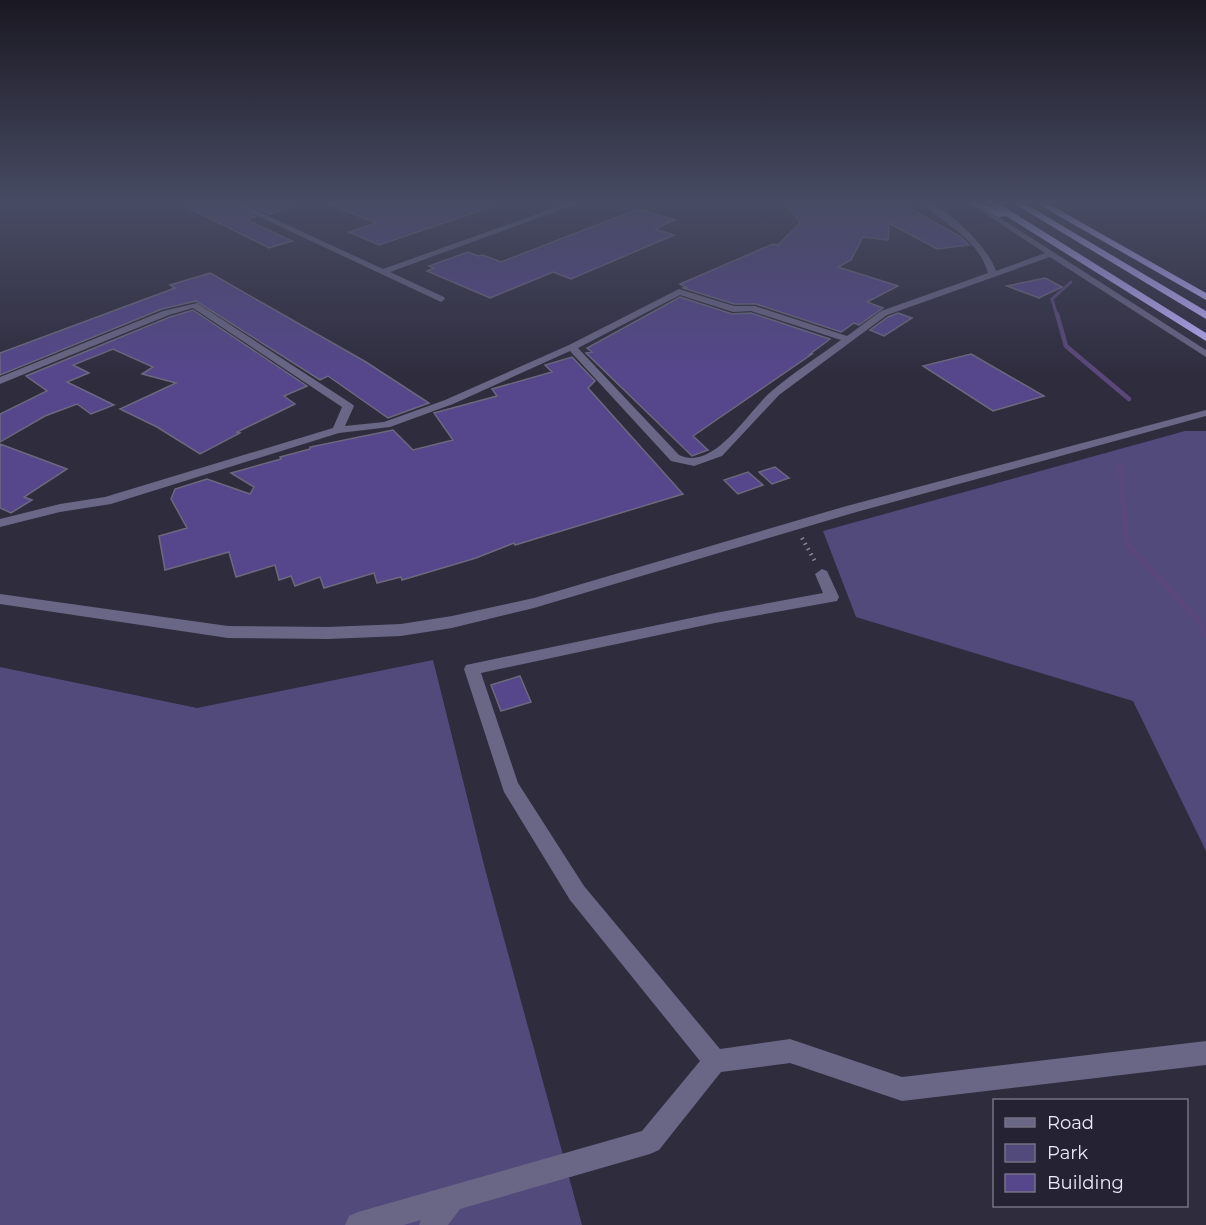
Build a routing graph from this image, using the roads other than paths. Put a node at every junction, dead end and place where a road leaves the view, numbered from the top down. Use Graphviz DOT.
graph roads {
  1 [pos="357,260"];
  2 [pos="416,260"];
  3 [pos="989,260"];
  4 [pos="1034,260"];
  5 [pos="1061,260"];
  6 [pos="1081,260"];
  7 [pos="1113,260"];
  8 [pos="1118,260"];
  9 [pos="1143,260"];
  10 [pos="1124,267"];
  11 [pos="383,272"];
  12 [pos="993,275"];
  13 [pos="1206,297"];
  14 [pos="441,299"];
  15 [pos="1206,316"];
  16 [pos="1206,338"];
  17 [pos="847,339"];
  18 [pos="572,346"];
  19 [pos="1206,354"];
  20 [pos="0,381"];
  21 [pos="1206,413"];
  22 [pos="338,430"];
  23 [pos="0,523"];
  24 [pos="822,574"];
  25 [pos="0,599"];
  26 [pos="1206,1053"];
  27 [pos="715,1061"];
  28 [pos="452,1197"];
  29 [pos="358,1225"];
  30 [pos="432,1225"];
  1 -- 11 [label="street"];
  2 -- 11 [label="street"];
  3 -- 12 [label="street"];
  4 -- 12 [label="street"];
  5 -- 19 [label="street"];
  6 -- 16 [label="highway"];
  7 -- 10 [label="highway"];
  8 -- 10 [label="highway"];
  9 -- 13 [label="highway"];
  10 -- 15 [label="highway"];
  11 -- 14 [label="street"];
  12 -- 17 [label="street"];
  17 -- 18 [label="street"];
  17 -- 18 [label="street"];
  18 -- 22 [label="street"];
  20 -- 22 [label="street"];
  21 -- 25 [label="street"];
  22 -- 23 [label="street"];
  24 -- 27 [label="street"];
  26 -- 27 [label="street"];
  27 -- 28 [label="street"];
  28 -- 29 [label="street"];
  28 -- 30 [label="street"];
}
